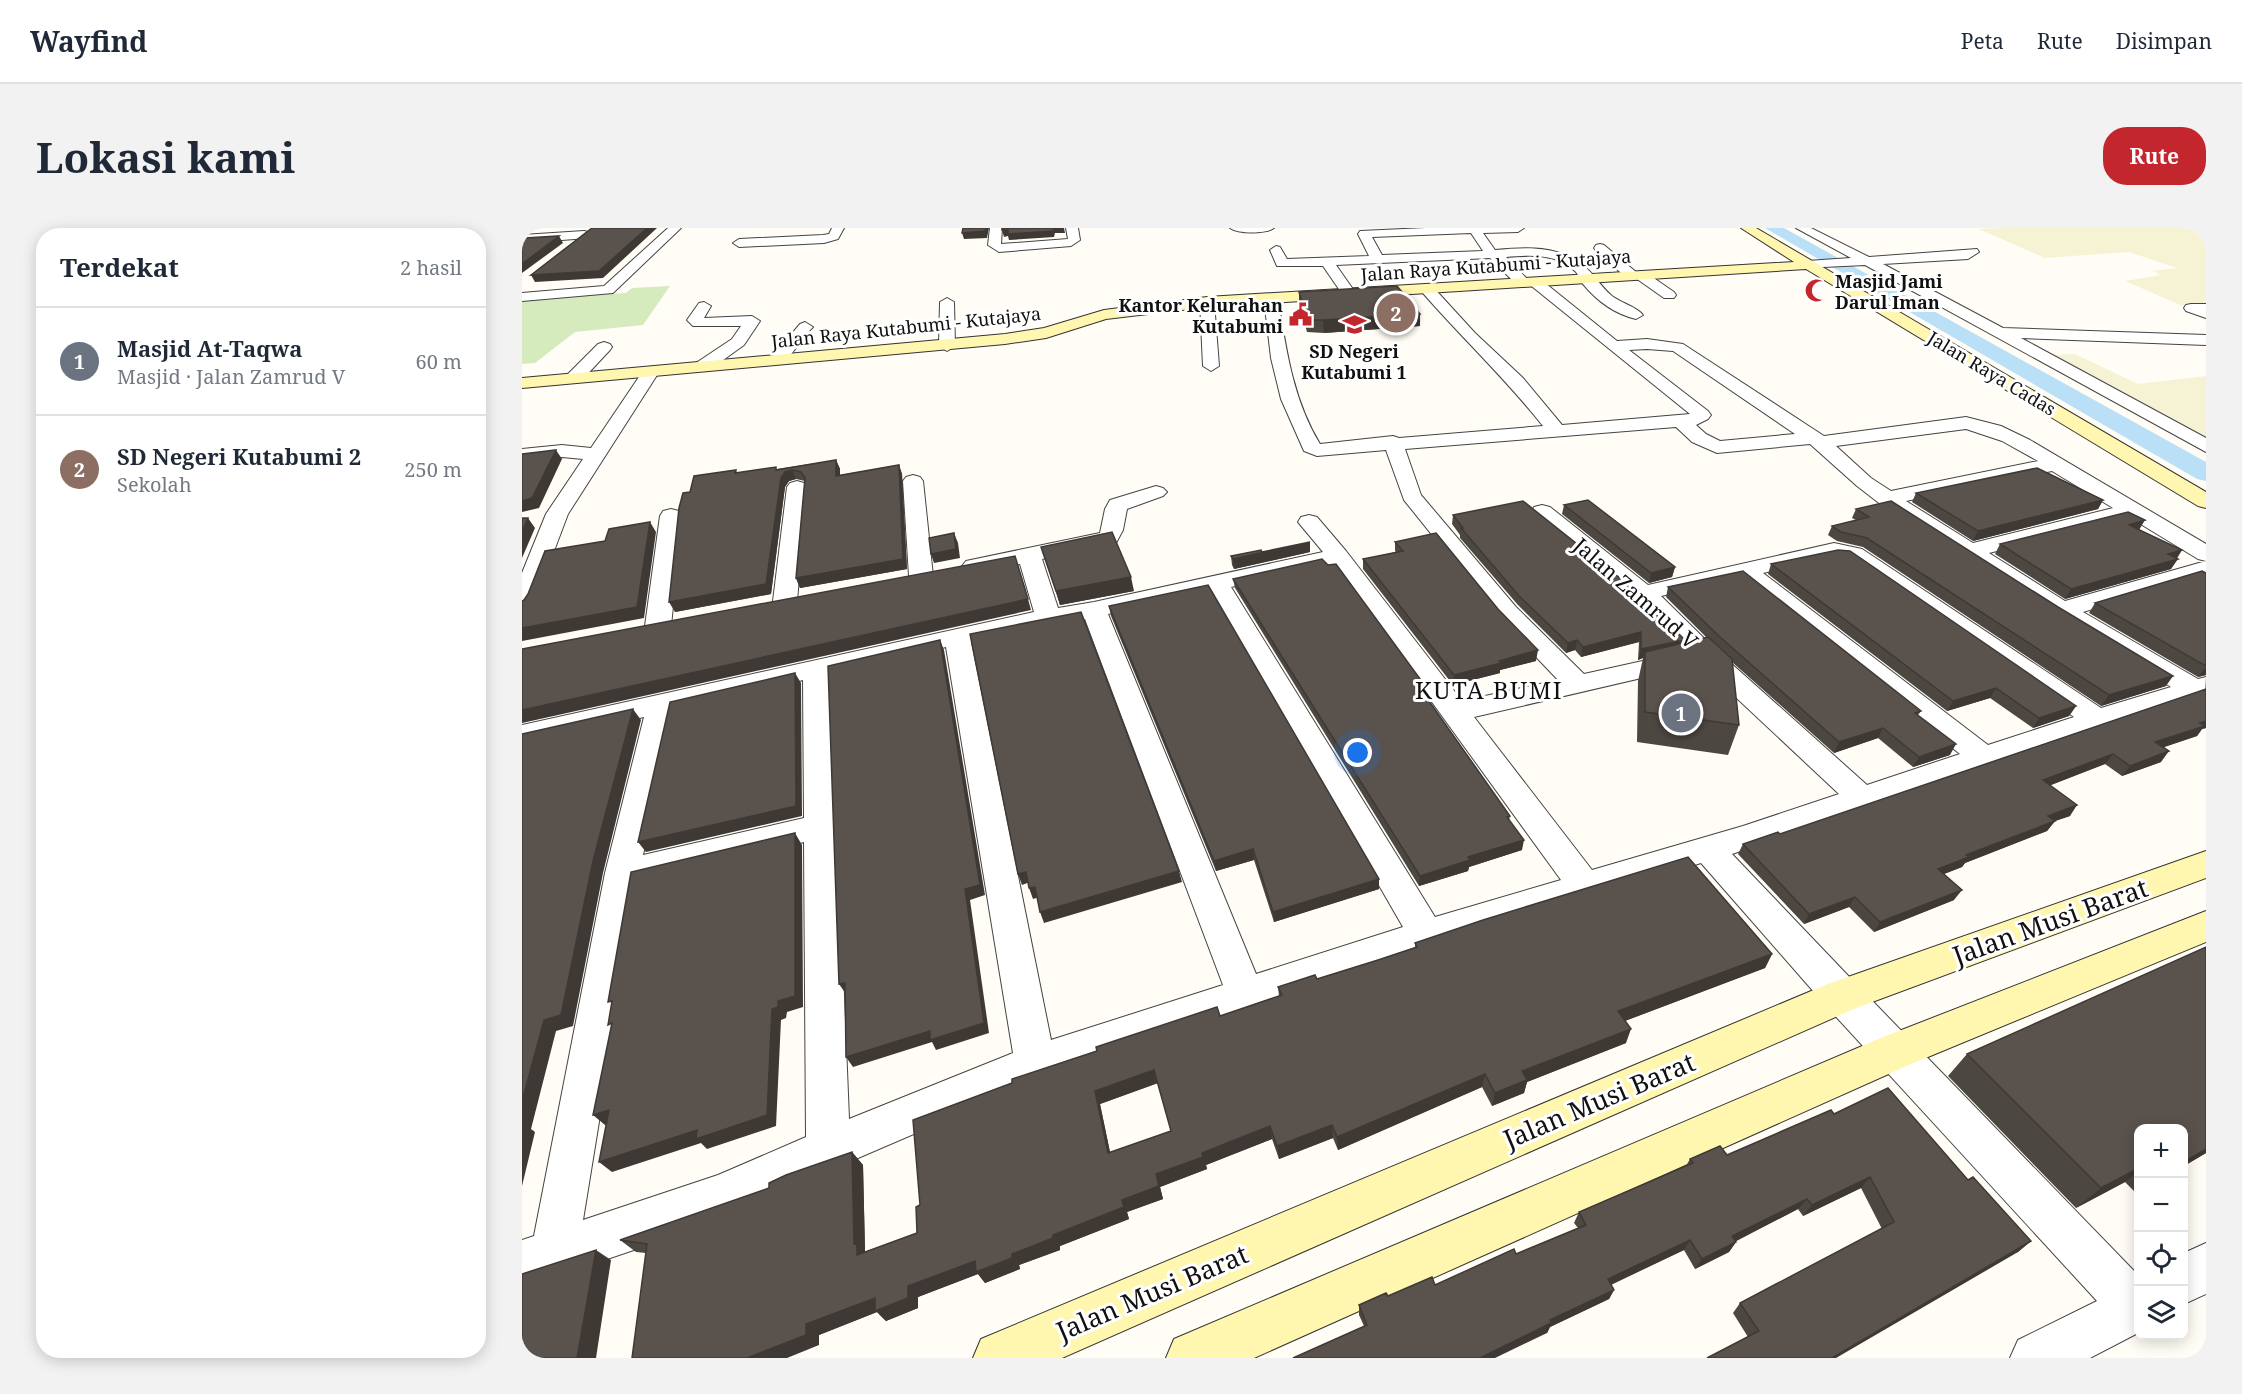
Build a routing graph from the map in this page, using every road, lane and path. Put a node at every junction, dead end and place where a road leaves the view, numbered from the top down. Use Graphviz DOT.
graph roads {
  1 [pos="675,228"];
  2 [pos="751,228"];
  3 [pos="838,228"];
  4 [pos="996,228"];
  5 [pos="1072,228"];
  6 [pos="1236,228"];
  7 [pos="1268,228"];
  8 [pos="1518,228"];
  9 [pos="1747,228"];
  10 [pos="1802,228"];
  11 [pos="1475,230"];
  12 [pos="588,232"];
  13 [pos="522,239"];
  14 [pos="1600,248"];
  15 [pos="566,249"];
  16 [pos="1276,250"];
  17 [pos="1973,252"];
  18 [pos="1492,254"];
  19 [pos="1378,260"];
  20 [pos="1862,261"];
  21 [pos="1327,262"];
  22 [pos="1815,264"];
  23 [pos="1637,275"];
  24 [pos="1586,279"];
  25 [pos="1529,283"];
  26 [pos="1428,289"];
  27 [pos="1350,295"];
  28 [pos="1669,295"];
  29 [pos="522,297"];
  30 [pos="1271,299"];
  31 [pos="947,302"];
  32 [pos="1208,302"];
  33 [pos="704,306"];
  34 [pos="2206,308"];
  35 [pos="2206,314"];
  36 [pos="1636,315"];
  37 [pos="805,327"];
  38 [pos="1996,332"];
  39 [pos="2171,338"];
  40 [pos="2206,339"];
  41 [pos="947,346"];
  42 [pos="1613,346"];
  43 [pos="604,347"];
  44 [pos="2206,356"];
  45 [pos="779,359"];
  46 [pos="1211,366"];
  47 [pos="702,367"];
  48 [pos="651,372"];
  49 [pos="574,378"];
  50 [pos="522,383"];
  51 [pos="1680,421"];
  52 [pos="1556,430"];
  53 [pos="1817,440"];
  54 [pos="1393,442"];
  55 [pos="2206,446"];
  56 [pos="522,455"];
  57 [pos="596,455"];
  58 [pos="2055,464"];
  59 [pos="913,481"];
  60 [pos="797,487"];
  61 [pos="1156,492"];
  62 [pos="1887,498"];
  63 [pos="2206,501"];
  64 [pos="2132,510"];
  65 [pos="1542,512"];
  66 [pos="557,514"];
  67 [pos="671,516"];
  68 [pos="534,518"];
  69 [pos="1309,522"];
  70 [pos="1969,551"];
  71 [pos="2206,554"];
  72 [pos="1029,555"];
  73 [pos="1338,556"];
  74 [pos="2206,568"];
  75 [pos="1745,571"];
  76 [pos="1216,582"];
  77 [pos="1643,593"];
  78 [pos="785,601"];
  79 [pos="522,604"];
  80 [pos="2062,609"];
  81 [pos="1094,610"];
  82 [pos="1048,617"];
  83 [pos="658,626"];
  84 [pos="957,637"];
  85 [pos="1706,655"];
  86 [pos="817,669"];
  87 [pos="1578,684"];
  88 [pos="2200,687"];
  89 [pos="662,703"];
  90 [pos="1454,712"];
  91 [pos="2097,719"];
  92 [pos="522,735"];
  93 [pos="1983,757"];
  94 [pos="1861,797"];
  95 [pos="820,825"];
  96 [pos="1707,848"];
  97 [pos="2206,864"];
  98 [pos="622,873"];
  99 [pos="1584,885"];
  100 [pos="2206,926"];
  101 [pos="1426,934"];
  102 [pos="1245,993"];
  103 [pos="1842,996"];
  104 [pos="1896,1051"];
  105 [pos="1035,1063"];
  106 [pos="828,1149"];
  107 [pos="538,1259"];
  108 [pos="2206,1267"];
  109 [pos="2188,1278"];
  110 [pos="2134,1304"];
  111 [pos="2134,1309"];
  112 [pos="1000,1358"];
  113 [pos="1193,1358"];
  114 [pos="2036,1358"];
  1 -- 29 [label="street"];
  2 -- 3 [label="street"];
  4 -- 5 [label="street"];
  6 -- 7 [label="street"];
  8 -- 11 [label="street"];
  9 -- 22 [label="street, Jalan Raya Cadas"];
  10 -- 20 [label="street"];
  11 -- 18 [label="street"];
  11 -- 19 [label="street"];
  12 -- 13 [label="street"];
  12 -- 15 [label="street"];
  14 -- 23 [label="street"];
  16 -- 21 [label="street"];
  17 -- 20 [label="street, Jalan Raya Kutabumi - Kutajaya"];
  18 -- 19 [label="street"];
  18 -- 24 [label="street"];
  18 -- 25 [label="street"];
  19 -- 21 [label="street"];
  20 -- 22 [label="street, Jalan Raya Kutabumi - Kutajaya"];
  20 -- 38 [label="street"];
  21 -- 27 [label="street"];
  22 -- 23 [label="street, Jalan Raya Kutabumi - Kutajaya"];
  22 -- 63 [label="street, Jalan Raya Cadas"];
  23 -- 24 [label="street, Jalan Raya Kutabumi - Kutajaya"];
  23 -- 28 [label="street"];
  24 -- 25 [label="street, Jalan Raya Kutabumi - Kutajaya"];
  24 -- 36 [label="street"];
  25 -- 26 [label="street, Jalan Raya Kutabumi - Kutajaya"];
  25 -- 42 [label="street"];
  26 -- 27 [label="street, Jalan Raya Kutabumi - Kutajaya"];
  26 -- 52 [label="street"];
  27 -- 30 [label="street, Jalan Raya Kutabumi - Kutajaya"];
  30 -- 32 [label="street, Jalan Raya Kutabumi - Kutajaya"];
  30 -- 54 [label="street"];
  31 -- 41 [label="street"];
  32 -- 41 [label="street, Jalan Raya Kutabumi - Kutajaya"];
  32 -- 46 [label="street"];
  33 -- 47 [label="street"];
  34 -- 35 [label="street"];
  37 -- 45 [label="street"];
  38 -- 39 [label="street"];
  38 -- 55 [label="street"];
  39 -- 40 [label="street"];
  39 -- 44 [label="street"];
  41 -- 45 [label="street, Jalan Raya Kutabumi - Kutajaya"];
  42 -- 51 [label="street"];
  42 -- 53 [label="street"];
  43 -- 49 [label="street"];
  45 -- 47 [label="street, Jalan Raya Kutabumi - Kutajaya"];
  47 -- 48 [label="street, Jalan Raya Kutabumi - Kutajaya"];
  48 -- 49 [label="street, Jalan Raya Kutabumi - Kutajaya"];
  48 -- 57 [label="street"];
  49 -- 50 [label="street, Jalan Raya Kutabumi - Kutajaya"];
  51 -- 52 [label="street"];
  51 -- 53 [label="street"];
  52 -- 54 [label="street"];
  53 -- 58 [label="street"];
  53 -- 62 [label="street"];
  54 -- 87 [label="street"];
  56 -- 57 [label="street"];
  57 -- 66 [label="street"];
  58 -- 62 [label="street"];
  58 -- 64 [label="street"];
  59 -- 72 [label="street"];
  60 -- 78 [label="street"];
  61 -- 72 [label="street"];
  62 -- 70 [label="street"];
  64 -- 70 [label="street"];
  64 -- 71 [label="street"];
  65 -- 77 [label="street, Jalan Zamrud V"];
  66 -- 68 [label="street"];
  66 -- 79 [label="street"];
  67 -- 83 [label="street"];
  69 -- 73 [label="street"];
  70 -- 80 [label="street"];
  72 -- 82 [label="street"];
  73 -- 76 [label="street"];
  73 -- 90 [label="street"];
  74 -- 80 [label="street"];
  75 -- 77 [label="street"];
  75 -- 91 [label="street"];
  75 -- 93 [label="street"];
  76 -- 81 [label="street"];
  76 -- 101 [label="street"];
  77 -- 85 [label="street, Jalan Zamrud V"];
  80 -- 88 [label="street"];
  81 -- 82 [label="street"];
  81 -- 102 [label="street"];
  82 -- 84 [label="street"];
  84 -- 86 [label="street"];
  84 -- 105 [label="street"];
  85 -- 87 [label="street"];
  85 -- 94 [label="street, Jalan Zamrud V"];
  86 -- 89 [label="street"];
  86 -- 95 [label="street"];
  87 -- 90 [label="street"];
  88 -- 91 [label="street"];
  89 -- 92 [label="street"];
  89 -- 98 [label="street"];
  90 -- 99 [label="street"];
  91 -- 93 [label="street"];
  93 -- 94 [label="street"];
  94 -- 96 [label="street"];
  95 -- 98 [label="street"];
  95 -- 106 [label="street"];
  96 -- 99 [label="street"];
  96 -- 103 [label="street"];
  97 -- 103 [label="street, Jalan Musi Barat"];
  98 -- 107 [label="street"];
  99 -- 101 [label="street"];
  100 -- 104 [label="street"];
  101 -- 102 [label="street"];
  102 -- 105 [label="street"];
  103 -- 104 [label="street"];
  103 -- 112 [label="street, Jalan Musi Barat"];
  104 -- 110 [label="street"];
  104 -- 113 [label="street"];
  105 -- 106 [label="street"];
  106 -- 107 [label="street"];
  108 -- 109 [label="street"];
  111 -- 114 [label="street"];
}
